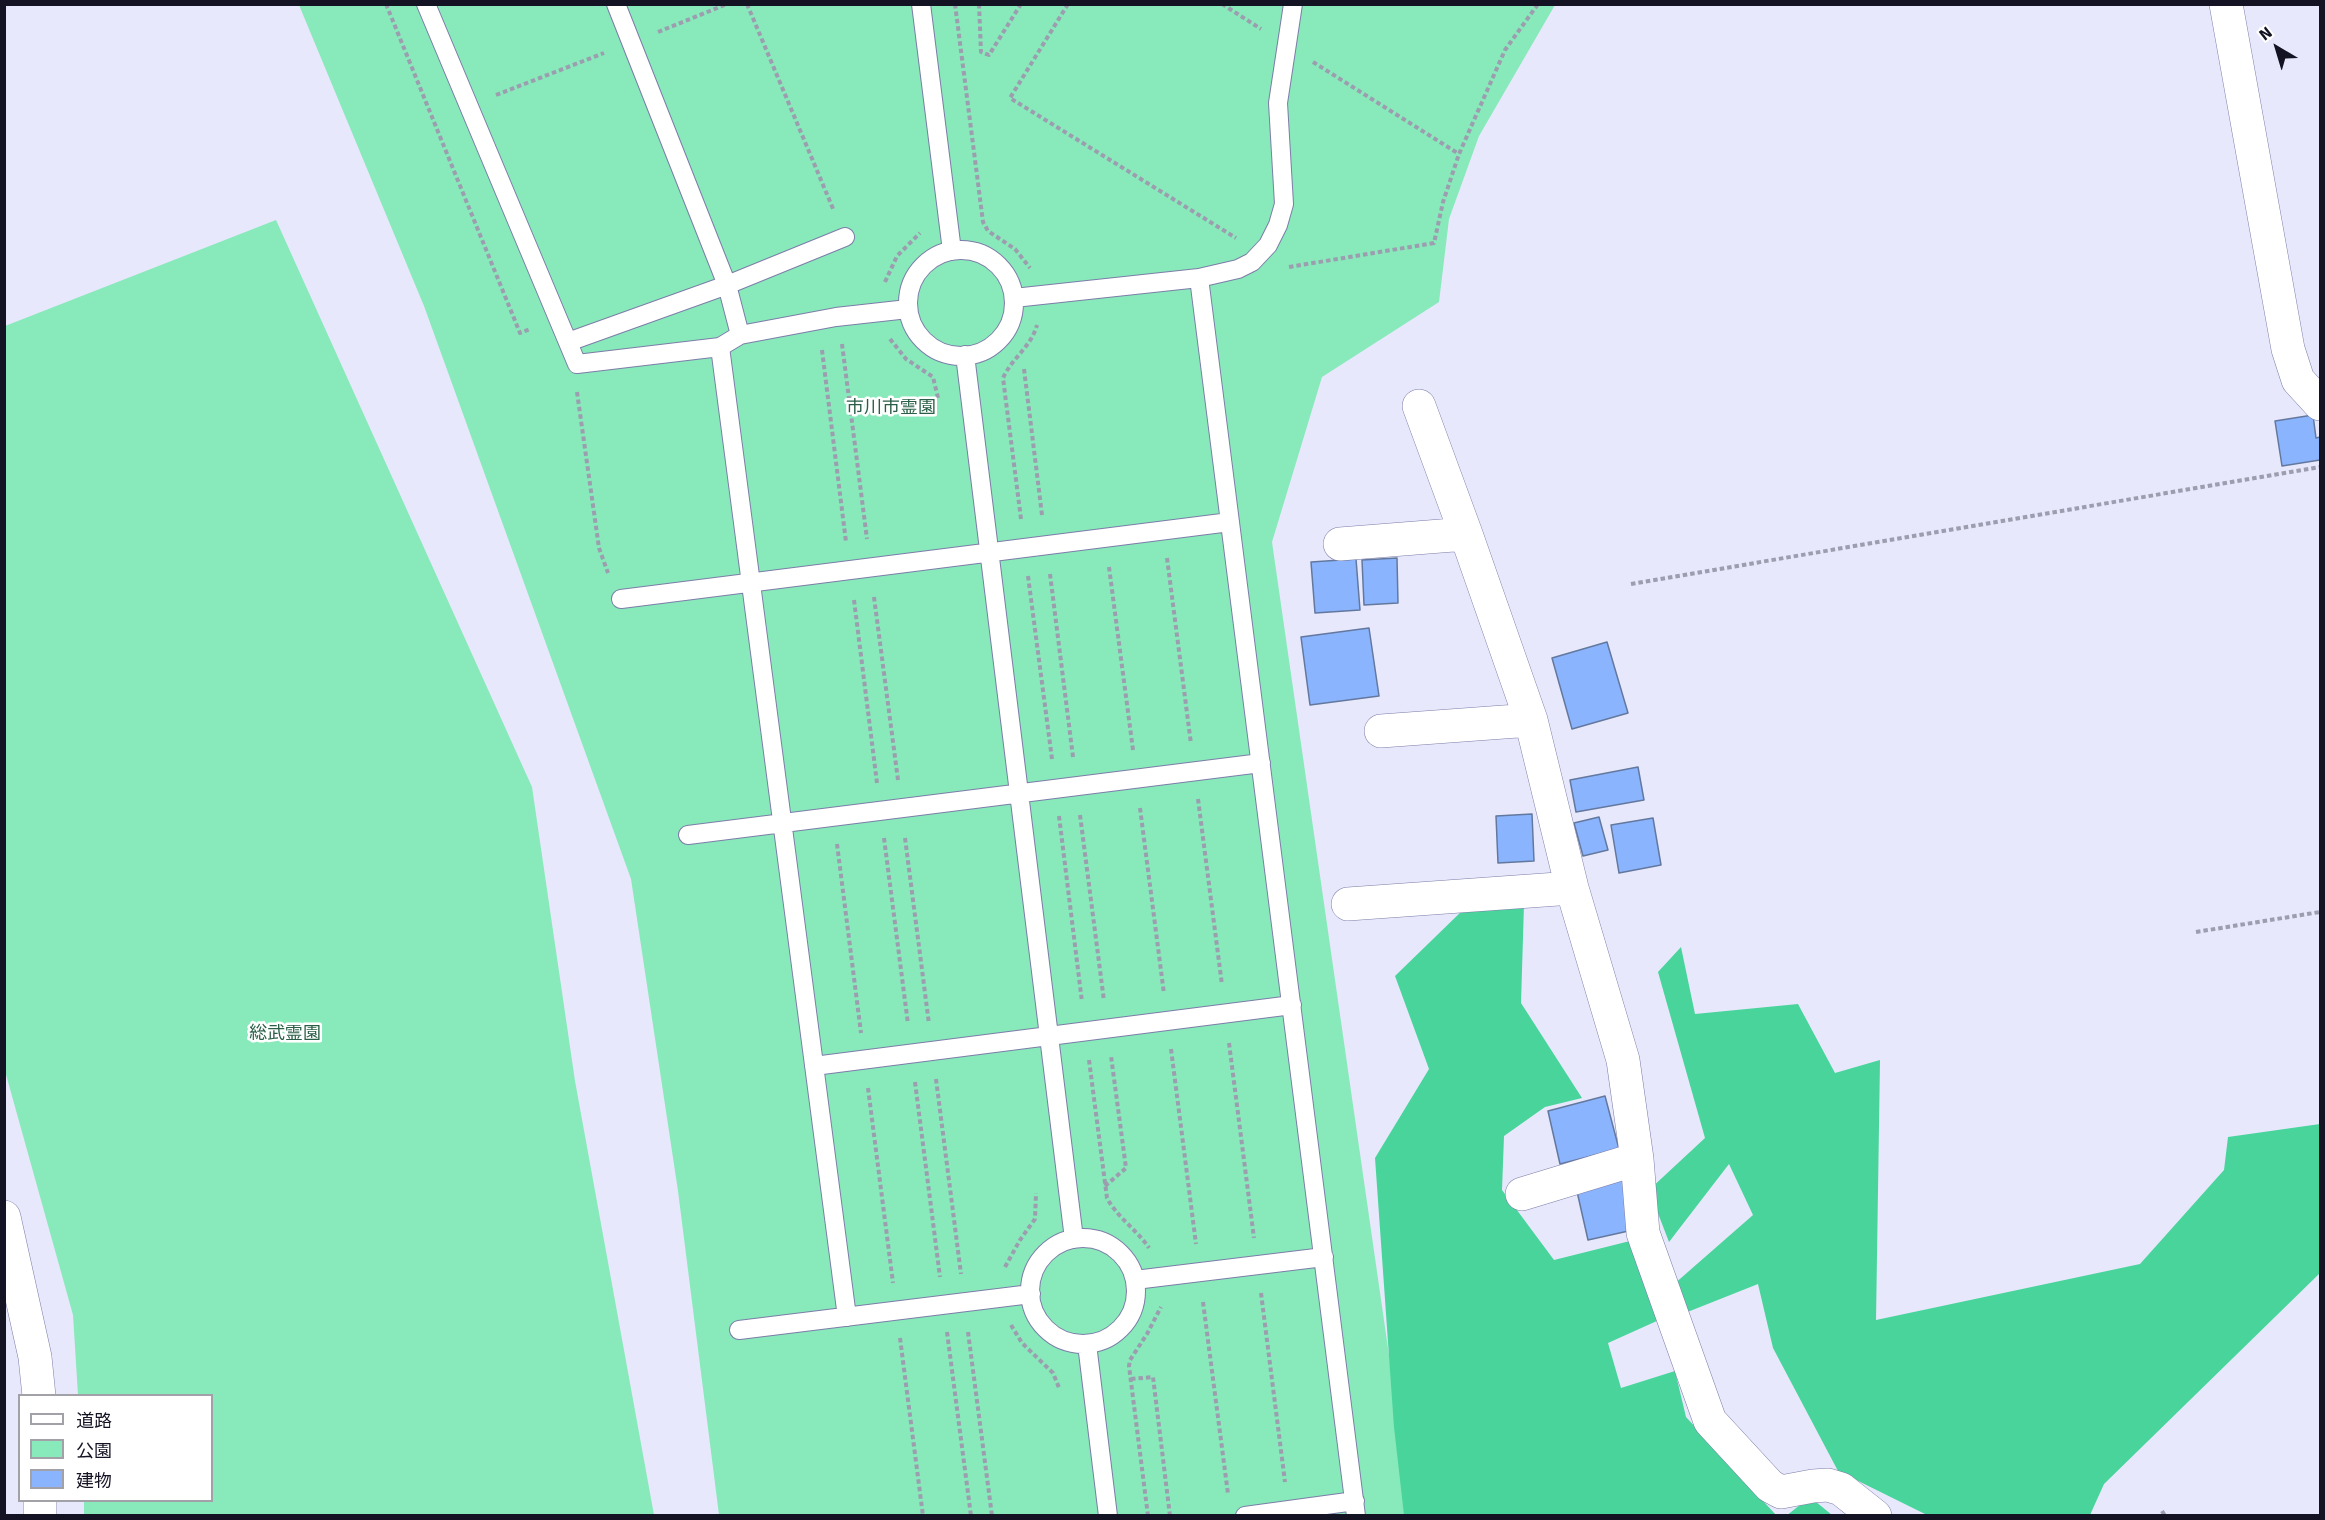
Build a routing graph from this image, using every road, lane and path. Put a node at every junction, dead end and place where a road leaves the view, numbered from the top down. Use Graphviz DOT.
graph roads {
  1 [pos="386,4"];
  2 [pos="426,4"];
  3 [pos="616,4"];
  4 [pos="727,4"];
  5 [pos="747,4"];
  6 [pos="921,4"];
  7 [pos="955,4"];
  8 [pos="979,4"];
  9 [pos="1021,4"];
  10 [pos="1068,4"];
  11 [pos="1222,4"];
  12 [pos="1293,4"];
  13 [pos="1538,4"];
  14 [pos="2226,4"];
  15 [pos="631,42"];
  16 [pos="1286,45"];
  17 [pos="469,106"];
  18 [pos="1459,154"];
  19 [pos="919,228"];
  20 [pos="845,237"];
  21 [pos="952,251"];
  22 [pos="1260,253"];
  23 [pos="1238,269"];
  24 [pos="1030,270"];
  25 [pos="1199,278"];
  26 [pos="728,285"];
  27 [pos="884,285"];
  28 [pos="1014,298"];
  29 [pos="908,309"];
  30 [pos="1038,315"];
  31 [pos="838,317"];
  32 [pos="818,321"];
  33 [pos="539,325"];
  34 [pos="887,332"];
  35 [pos="740,335"];
  36 [pos="568,342"];
  37 [pos="720,347"];
  38 [pos="964,355"];
  39 [pos="577,364"];
  40 [pos="2320,404"];
  41 [pos="939,405"];
  42 [pos="1419,406"];
  43 [pos="2320,467"];
  44 [pos="1230,522"];
  45 [pos="1022,526"];
  46 [pos="1466,534"];
  47 [pos="1340,544"];
  48 [pos="989,553"];
  49 [pos="871,567"];
  50 [pos="850,570"];
  51 [pos="1028,573"];
  52 [pos="751,582"];
  53 [pos="1631,584"];
  54 [pos="621,599"];
  55 [pos="1531,720"];
  56 [pos="1381,731"];
  57 [pos="1261,763"];
  58 [pos="1053,766"];
  59 [pos="1018,793"];
  60 [pos="902,808"];
  61 [pos="881,811"];
  62 [pos="1058,814"];
  63 [pos="833,817"];
  64 [pos="782,824"];
  65 [pos="688,835"];
  66 [pos="1572,888"];
  67 [pos="1348,904"];
  68 [pos="2320,912"];
  69 [pos="2196,932"];
  70 [pos="1292,1005"];
  71 [pos="1083,1010"];
  72 [pos="1049,1036"];
  73 [pos="932,1051"];
  74 [pos="912,1053"];
  75 [pos="1089,1056"];
  76 [pos="864,1059"];
  77 [pos="814,1066"];
  78 [pos="1637,1159"];
  79 [pos="1035,1182"];
  80 [pos="1522,1194"];
  81 [pos="4,1217"];
  82 [pos="1074,1239"];
  83 [pos="1150,1250"];
  84 [pos="1324,1257"];
  85 [pos="1002,1273"];
  86 [pos="1135,1280"];
  87 [pos="1031,1294"];
  88 [pos="1163,1301"];
  89 [pos="965,1302"];
  90 [pos="944,1304"];
  91 [pos="896,1310"];
  92 [pos="846,1317"];
  93 [pos="1007,1319"];
  94 [pos="739,1330"];
  95 [pos="1087,1344"];
  96 [pos="1131,1379"];
  97 [pos="39,1394"];
  98 [pos="1062,1396"];
  99 [pos="1355,1508"];
  100 [pos="2162,1511"];
  101 [pos="923,1515"];
  102 [pos="971,1515"];
  103 [pos="992,1515"];
  104 [pos="1108,1515"];
  105 [pos="1148,1515"];
  106 [pos="1170,1515"];
  107 [pos="1245,1515"];
  108 [pos="1875,1515"];
  109 [pos="2165,1515"];
  1 -- 33 [label="path"];
  2 -- 17 [label="lane"];
  3 -- 15 [label="lane"];
  4 -- 15 [label="path"];
  5 -- 20 [label="path"];
  6 -- 21 [label="lane"];
  7 -- 24 [label="path"];
  8 -- 9 [label="path"];
  10 -- 22 [label="path"];
  11 -- 16 [label="path"];
  12 -- 16 [label="lane"];
  13 -- 18 [label="path"];
  14 -- 40 [label="street"];
  15 -- 17 [label="path"];
  15 -- 26 [label="lane"];
  16 -- 18 [label="path"];
  16 -- 22 [label="lane"];
  17 -- 36 [label="lane"];
  18 -- 23 [label="path"];
  19 -- 27 [label="path"];
  20 -- 26 [label="lane"];
  21 -- 28 [label="lane"];
  21 -- 29 [label="lane"];
  22 -- 23 [label="lane"];
  23 -- 25 [label="lane"];
  25 -- 28 [label="lane"];
  25 -- 44 [label="lane"];
  26 -- 35 [label="lane"];
  26 -- 36 [label="lane"];
  28 -- 38 [label="lane"];
  29 -- 31 [label="lane"];
  29 -- 38 [label="lane"];
  30 -- 45 [label="path"];
  31 -- 32 [label="lane"];
  31 -- 49 [label="path"];
  32 -- 35 [label="lane"];
  32 -- 50 [label="path"];
  34 -- 41 [label="path"];
  35 -- 37 [label="lane"];
  36 -- 39 [label="lane"];
  37 -- 39 [label="lane"];
  37 -- 52 [label="lane"];
  38 -- 48 [label="lane"];
  39 -- 54 [label="path"];
  42 -- 46 [label="street"];
  43 -- 53 [label="path"];
  44 -- 48 [label="lane"];
  44 -- 57 [label="lane"];
  46 -- 47 [label="street"];
  46 -- 55 [label="street"];
  48 -- 49 [label="lane"];
  48 -- 59 [label="lane"];
  49 -- 50 [label="lane"];
  49 -- 60 [label="path"];
  50 -- 52 [label="lane"];
  50 -- 61 [label="path"];
  51 -- 58 [label="path"];
  52 -- 54 [label="lane"];
  52 -- 64 [label="lane"];
  55 -- 56 [label="street"];
  55 -- 66 [label="street"];
  57 -- 59 [label="lane"];
  57 -- 70 [label="lane"];
  59 -- 60 [label="lane"];
  59 -- 72 [label="lane"];
  60 -- 61 [label="lane"];
  60 -- 73 [label="path"];
  61 -- 63 [label="lane"];
  61 -- 74 [label="path"];
  62 -- 71 [label="path"];
  63 -- 64 [label="lane"];
  63 -- 76 [label="path"];
  64 -- 65 [label="lane"];
  64 -- 77 [label="lane"];
  66 -- 67 [label="street"];
  66 -- 78 [label="street"];
  68 -- 69 [label="path"];
  70 -- 72 [label="lane"];
  70 -- 84 [label="lane"];
  72 -- 73 [label="lane"];
  72 -- 82 [label="lane"];
  73 -- 74 [label="lane"];
  73 -- 89 [label="path"];
  74 -- 76 [label="lane"];
  74 -- 90 [label="path"];
  75 -- 83 [label="path"];
  76 -- 77 [label="lane"];
  76 -- 91 [label="path"];
  77 -- 92 [label="lane"];
  78 -- 80 [label="street"];
  78 -- 108 [label="street"];
  79 -- 85 [label="path"];
  81 -- 97 [label="street"];
  82 -- 86 [label="lane"];
  82 -- 87 [label="lane"];
  84 -- 86 [label="lane"];
  84 -- 99 [label="lane"];
  86 -- 95 [label="lane"];
  87 -- 89 [label="lane"];
  87 -- 95 [label="lane"];
  88 -- 96 [label="path"];
  89 -- 90 [label="lane"];
  89 -- 103 [label="path"];
  90 -- 91 [label="lane"];
  90 -- 102 [label="path"];
  91 -- 92 [label="lane"];
  91 -- 101 [label="path"];
  92 -- 94 [label="lane"];
  93 -- 98 [label="path"];
  95 -- 104 [label="lane"];
  96 -- 105 [label="path"];
  96 -- 106 [label="path"];
  99 -- 107 [label="lane"];
  100 -- 109 [label="path"];
}
